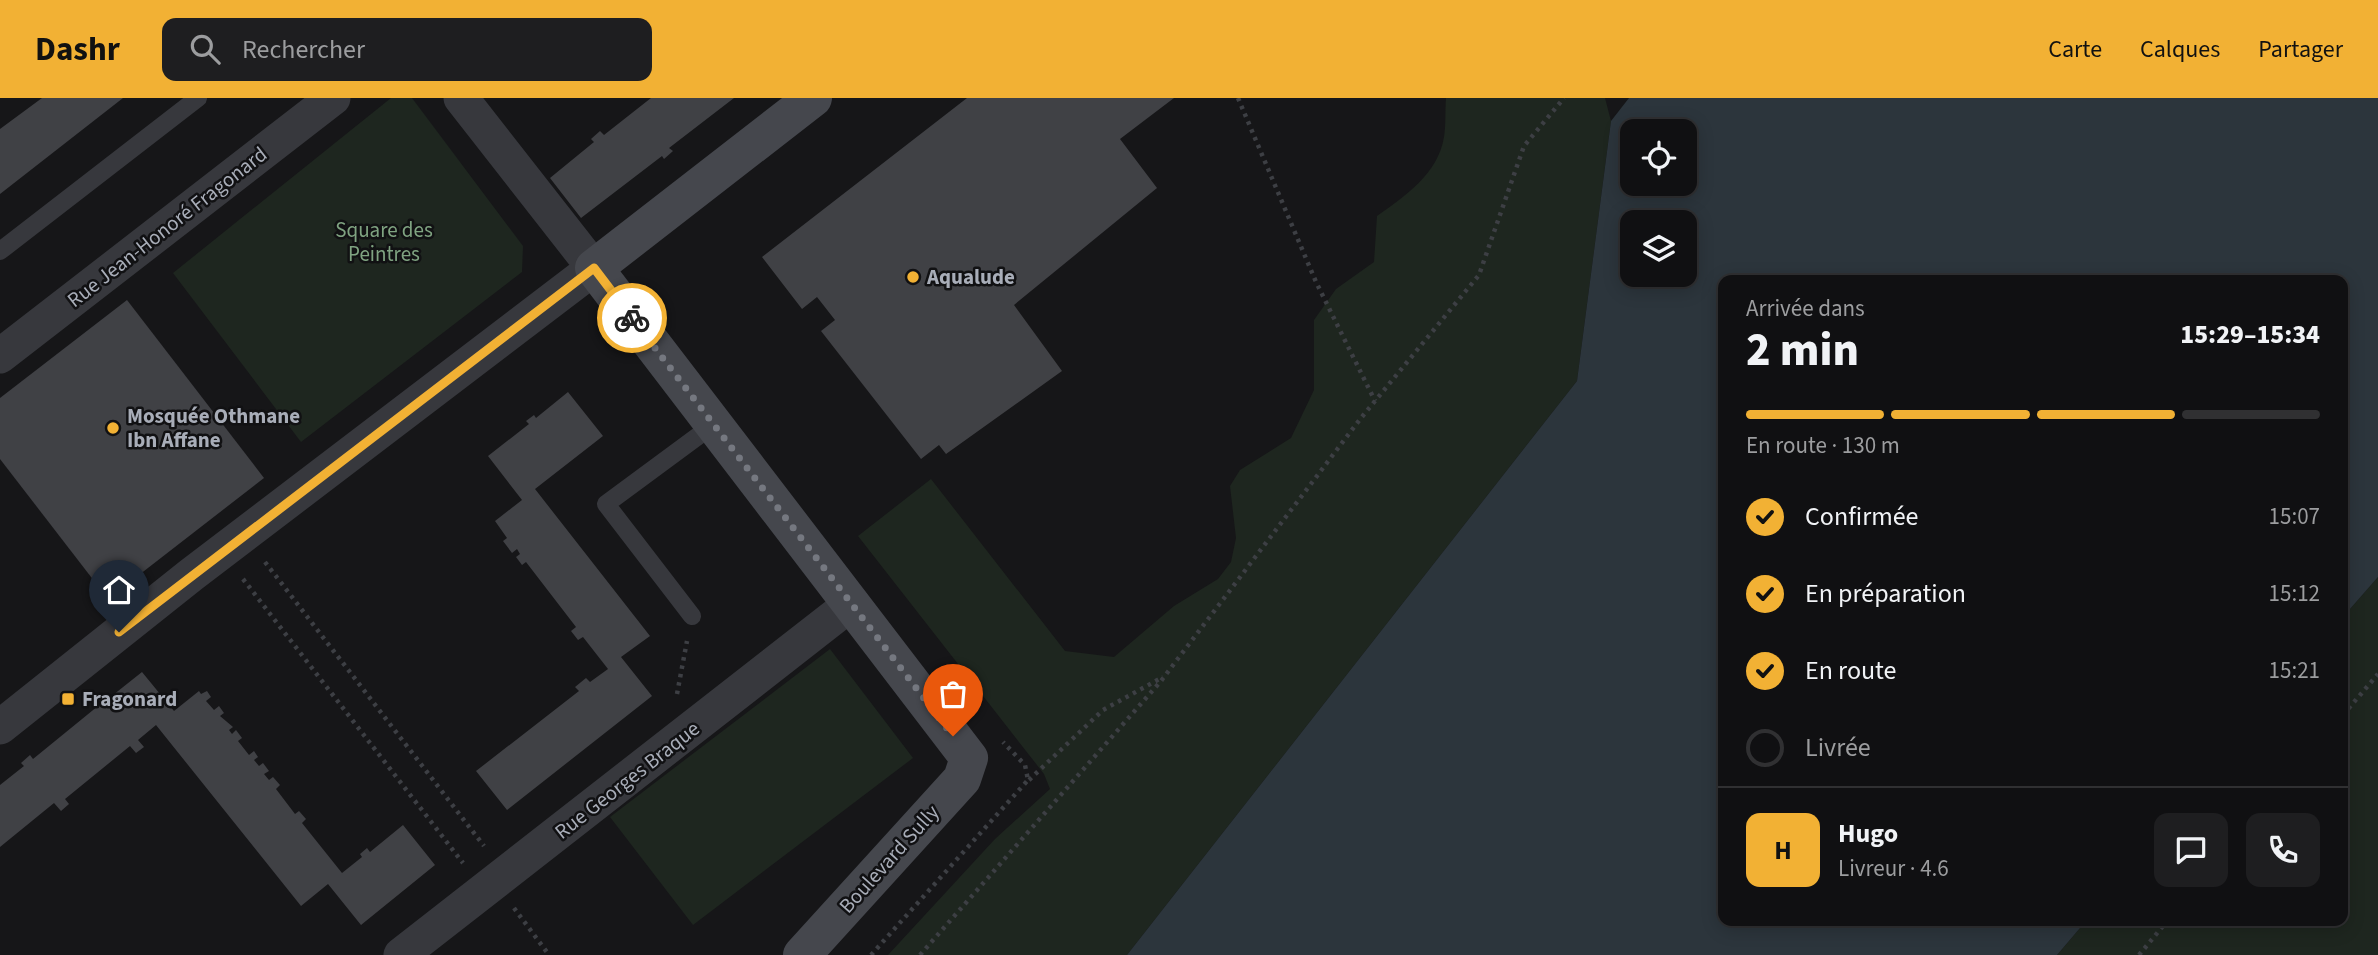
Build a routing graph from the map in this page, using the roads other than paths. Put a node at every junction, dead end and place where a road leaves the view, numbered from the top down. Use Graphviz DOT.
graph roads {
  1 [pos="198,98"];
  2 [pos="333,98"];
  3 [pos="460,98"];
  4 [pos="813,98"];
  5 [pos="0,251"];
  6 [pos="594,268"];
  7 [pos="0,356"];
  8 [pos="713,425"];
  9 [pos="852,603"];
  10 [pos="692,616"];
  11 [pos="0,727"];
  12 [pos="401,955"];
  13 [pos="802,955"];
  1 -- 5 [label="lane"];
  2 -- 7 [label="street, Rue Jean-Honoré Fragonard"];
  3 -- 6 [label="street"];
  4 -- 6 [label="street"];
  6 -- 8 [label="street"];
  6 -- 11 [label="street"];
  8 -- 9 [label="street"];
  8 -- 10 [label="lane"];
  9 -- 12 [label="street, Rue Georges Braque"];
  9 -- 13 [label="street, Boulevard Sully"];
}
